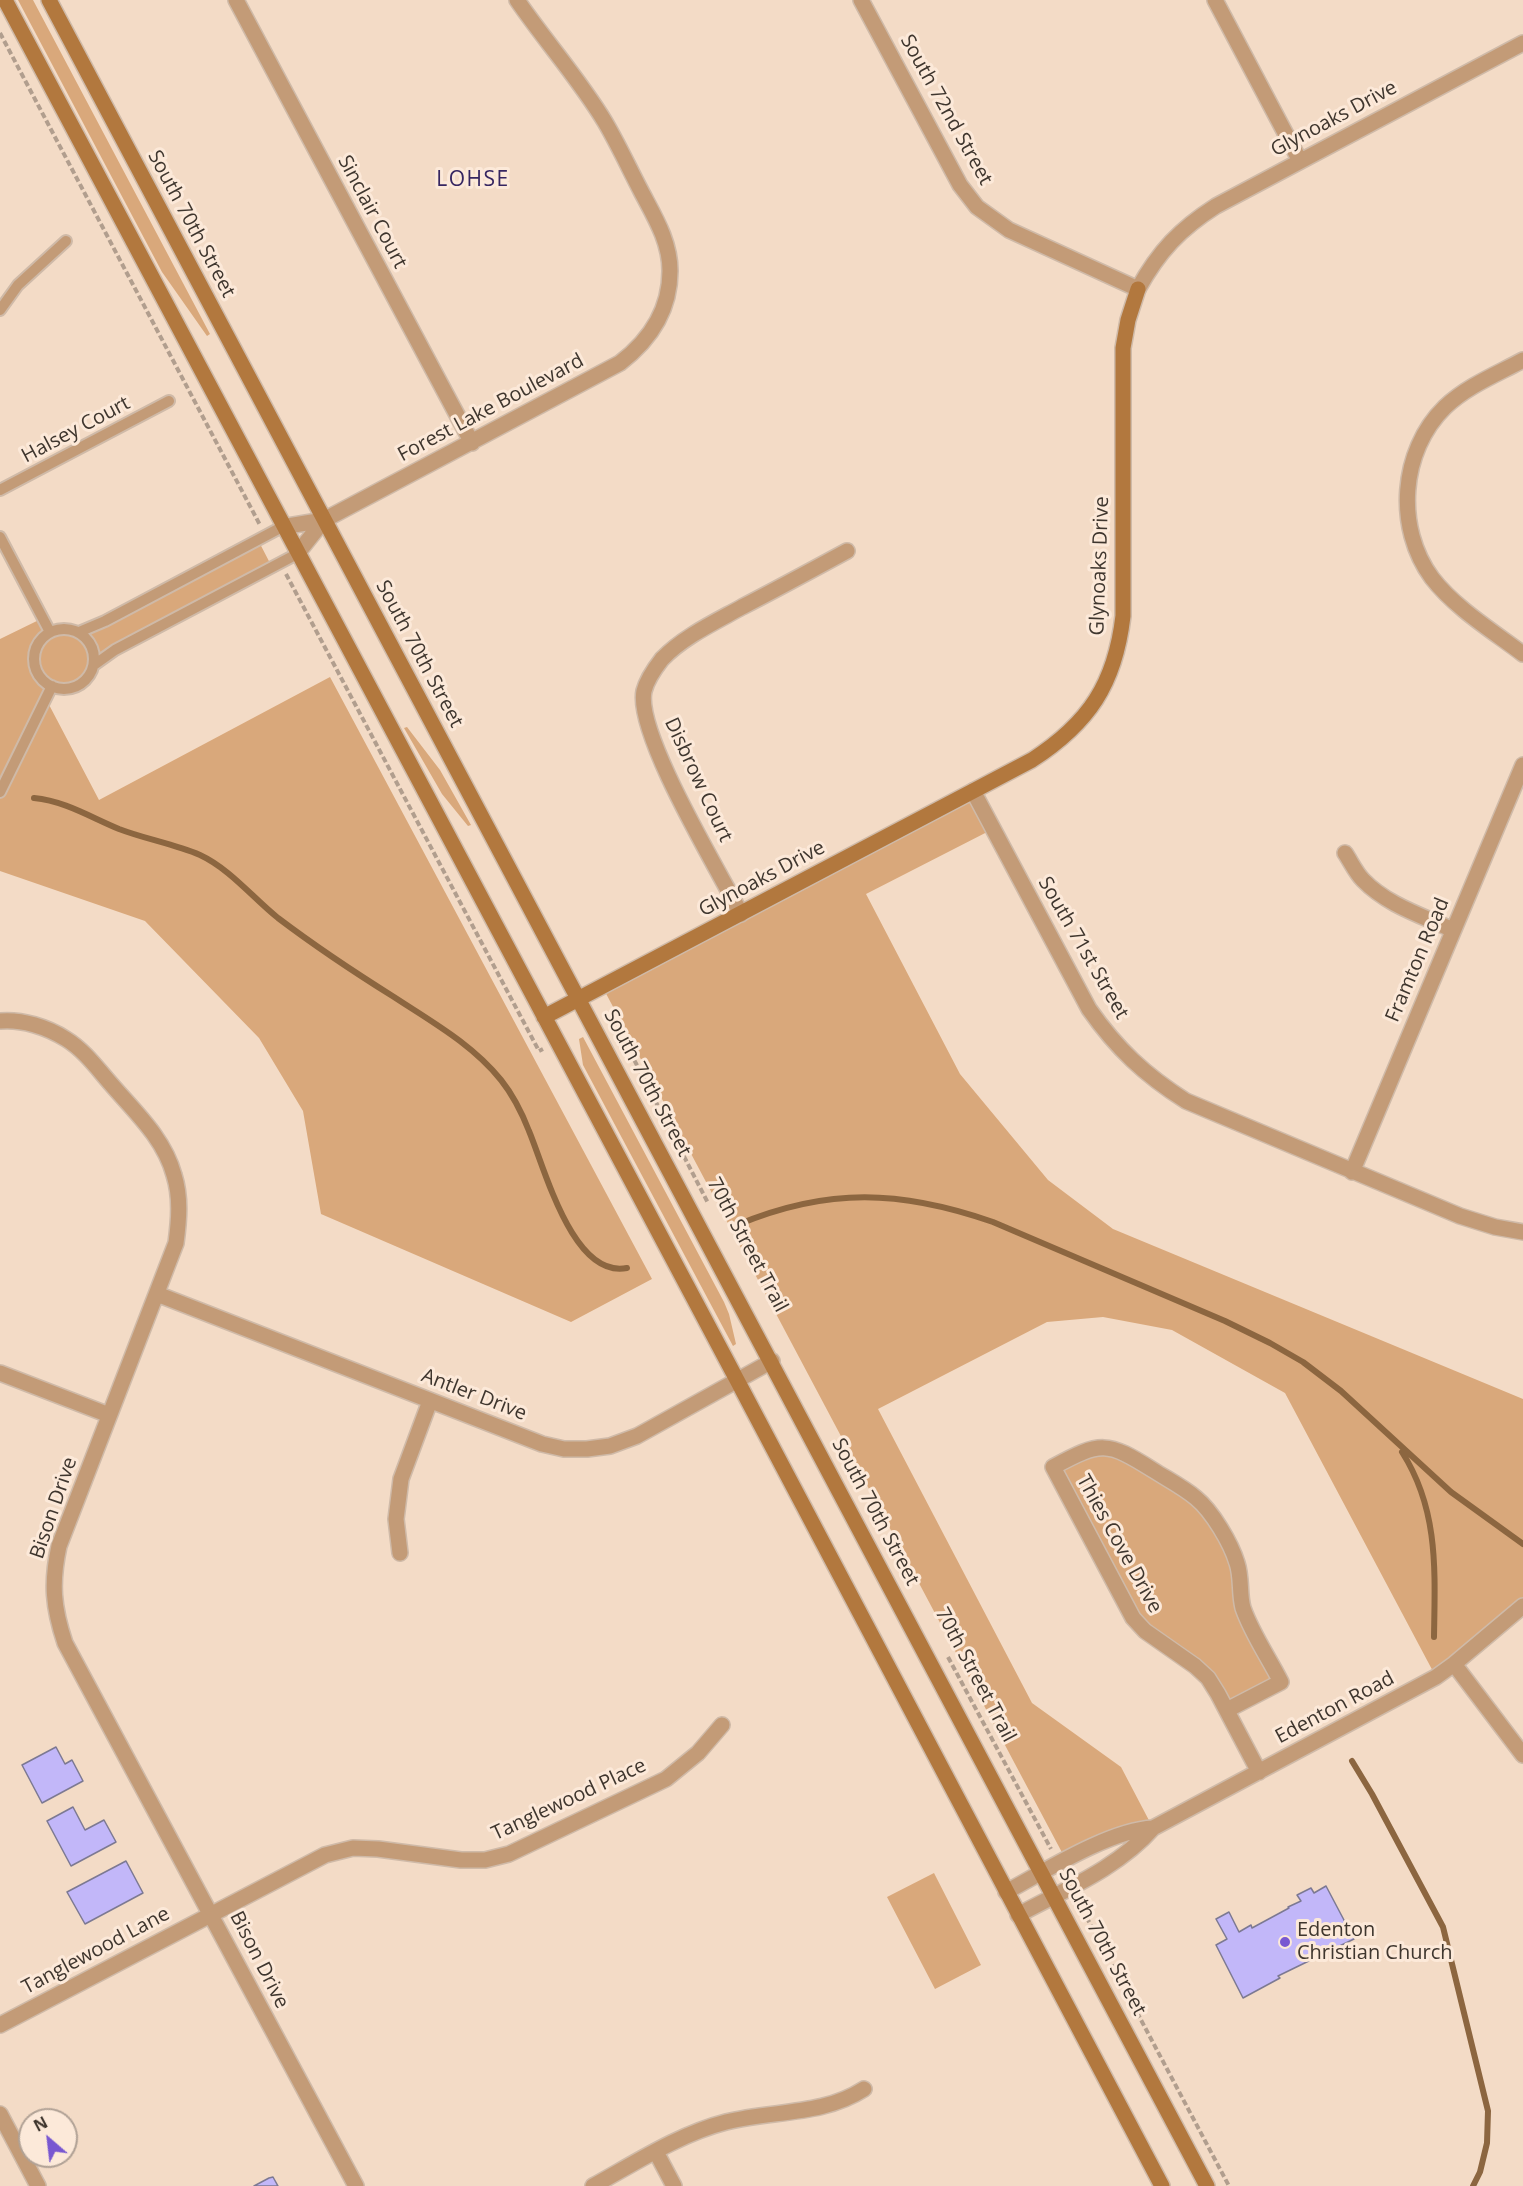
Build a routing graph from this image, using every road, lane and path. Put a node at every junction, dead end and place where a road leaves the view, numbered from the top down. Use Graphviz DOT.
graph roads {
  1 [pos="5,0"];
  2 [pos="49,0"];
  3 [pos="236,0"];
  4 [pos="518,0"];
  5 [pos="861,0"];
  6 [pos="1215,0"];
  7 [pos="1523,43"];
  8 [pos="1300,161"];
  9 [pos="66,241"];
  10 [pos="1138,289"];
  11 [pos="0,310"];
  12 [pos="1523,360"];
  13 [pos="169,401"];
  14 [pos="472,443"];
  15 [pos="0,490"];
  16 [pos="324,520"];
  17 [pos="282,527"];
  18 [pos="0,537"];
  19 [pos="846,551"];
  20 [pos="297,554"];
  21 [pos="50,632"];
  22 [pos="79,632"];
  23 [pos="1523,654"];
  24 [pos="94,665"];
  25 [pos="52,686"];
  26 [pos="1523,765"];
  27 [pos="973,791"];
  28 [pos="0,792"];
  29 [pos="1345,853"];
  30 [pos="741,914"];
  31 [pos="1453,930"];
  32 [pos="579,999"];
  33 [pos="544,1017"];
  34 [pos="612,1017"];
  35 [pos="0,1021"];
  36 [pos="1352,1172"];
  37 [pos="713,1213"];
  38 [pos="1523,1232"];
  39 [pos="157,1294"];
  40 [pos="772,1361"];
  41 [pos="0,1373"];
  42 [pos="737,1380"];
  43 [pos="429,1401"];
  44 [pos="110,1415"];
  45 [pos="400,1553"];
  46 [pos="1523,1606"];
  47 [pos="947,1654"];
  48 [pos="1454,1664"];
  49 [pos="1227,1710"];
  50 [pos="722,1725"];
  51 [pos="1523,1755"];
  52 [pos="1259,1772"];
  53 [pos="1153,1828"];
  54 [pos="1058,1864"];
  55 [pos="1041,1873"];
  56 [pos="1071,1887"];
  57 [pos="1006,1892"];
  58 [pos="1053,1896"];
  59 [pos="212,1914"];
  60 [pos="1018,1915"];
  61 [pos="0,2025"];
  62 [pos="864,2089"];
  63 [pos="0,2114"];
  64 [pos="656,2152"];
  65 [pos="38,2186"];
  66 [pos="356,2186"];
  67 [pos="593,2186"];
  68 [pos="674,2186"];
  69 [pos="1162,2186"];
  70 [pos="1207,2186"];
  71 [pos="1229,2186"];
  1 -- 17 [label="main road"];
  2 -- 16 [label="main road, South 70th Street"];
  3 -- 14 [label="street, Sinclair Court"];
  4 -- 14 [label="street, Forest Lake Boulevard"];
  5 -- 10 [label="street, South 72nd Street"];
  6 -- 8 [label="street"];
  7 -- 8 [label="street, Glynoaks Drive"];
  8 -- 10 [label="street, Glynoaks Drive"];
  9 -- 11 [label="lane"];
  10 -- 27 [label="main road, Glynoaks Drive"];
  12 -- 23 [label="street"];
  13 -- 15 [label="lane, Halsey Court"];
  14 -- 16 [label="street, Forest Lake Boulevard"];
  16 -- 17 [label="street, Forest Lake Boulevard"];
  16 -- 20 [label="street, Forest Lake Boulevard"];
  16 -- 32 [label="main road, South 70th Street"];
  17 -- 20 [label="main road"];
  17 -- 22 [label="lane, Forest Lake Boulevard"];
  18 -- 21 [label="lane"];
  19 -- 30 [label="street, Disbrow Court"];
  20 -- 24 [label="lane, Forest Lake Boulevard"];
  20 -- 33 [label="main road"];
  21 -- 22 [label="lane"];
  21 -- 25 [label="lane"];
  22 -- 24 [label="lane"];
  24 -- 25 [label="lane"];
  25 -- 28 [label="lane"];
  26 -- 31 [label="street, Framton Road"];
  27 -- 30 [label="main road, Glynoaks Drive"];
  27 -- 36 [label="street, South 71st Street"];
  29 -- 31 [label="street"];
  30 -- 32 [label="main road, Glynoaks Drive"];
  31 -- 36 [label="street, Framton Road"];
  32 -- 33 [label="main road, Glynoaks Drive"];
  32 -- 40 [label="main road, South 70th Street"];
  33 -- 42 [label="main road"];
  34 -- 37 [label="path, 70th Street Trail"];
  35 -- 39 [label="street, Bison Drive"];
  36 -- 38 [label="street, South 71st Street"];
  39 -- 43 [label="street, Antler Drive"];
  39 -- 44 [label="street, Bison Drive"];
  40 -- 42 [label="street, Antler Drive"];
  40 -- 55 [label="main road, South 70th Street"];
  41 -- 44 [label="street"];
  42 -- 43 [label="street, Antler Drive"];
  42 -- 57 [label="main road"];
  43 -- 45 [label="street"];
  44 -- 59 [label="street, Bison Drive"];
  46 -- 48 [label="street, Edenton Road"];
  47 -- 54 [label="path, 70th Street Trail"];
  48 -- 51 [label="street"];
  48 -- 52 [label="street, Edenton Road"];
  49 -- 49 [label="street, Thies Cove Drive"];
  49 -- 52 [label="street, Thies Cove Drive"];
  50 -- 59 [label="street, Tanglewood Place"];
  52 -- 53 [label="street, Edenton Road"];
  53 -- 54 [label="street, Edenton Road"];
  53 -- 56 [label="street, Edenton Road"];
  54 -- 55 [label="street, Edenton Road"];
  55 -- 57 [label="street, Edenton Road"];
  55 -- 58 [label="main road, South 70th Street"];
  56 -- 58 [label="street, Edenton Road"];
  56 -- 71 [label="path"];
  57 -- 60 [label="main road"];
  58 -- 60 [label="street, Edenton Road"];
  58 -- 70 [label="main road, South 70th Street"];
  59 -- 61 [label="street, Tanglewood Lane"];
  59 -- 66 [label="street, Bison Drive"];
  60 -- 69 [label="main road"];
  62 -- 64 [label="street"];
  63 -- 65 [label="street"];
  64 -- 67 [label="street"];
  64 -- 68 [label="street"];
}
